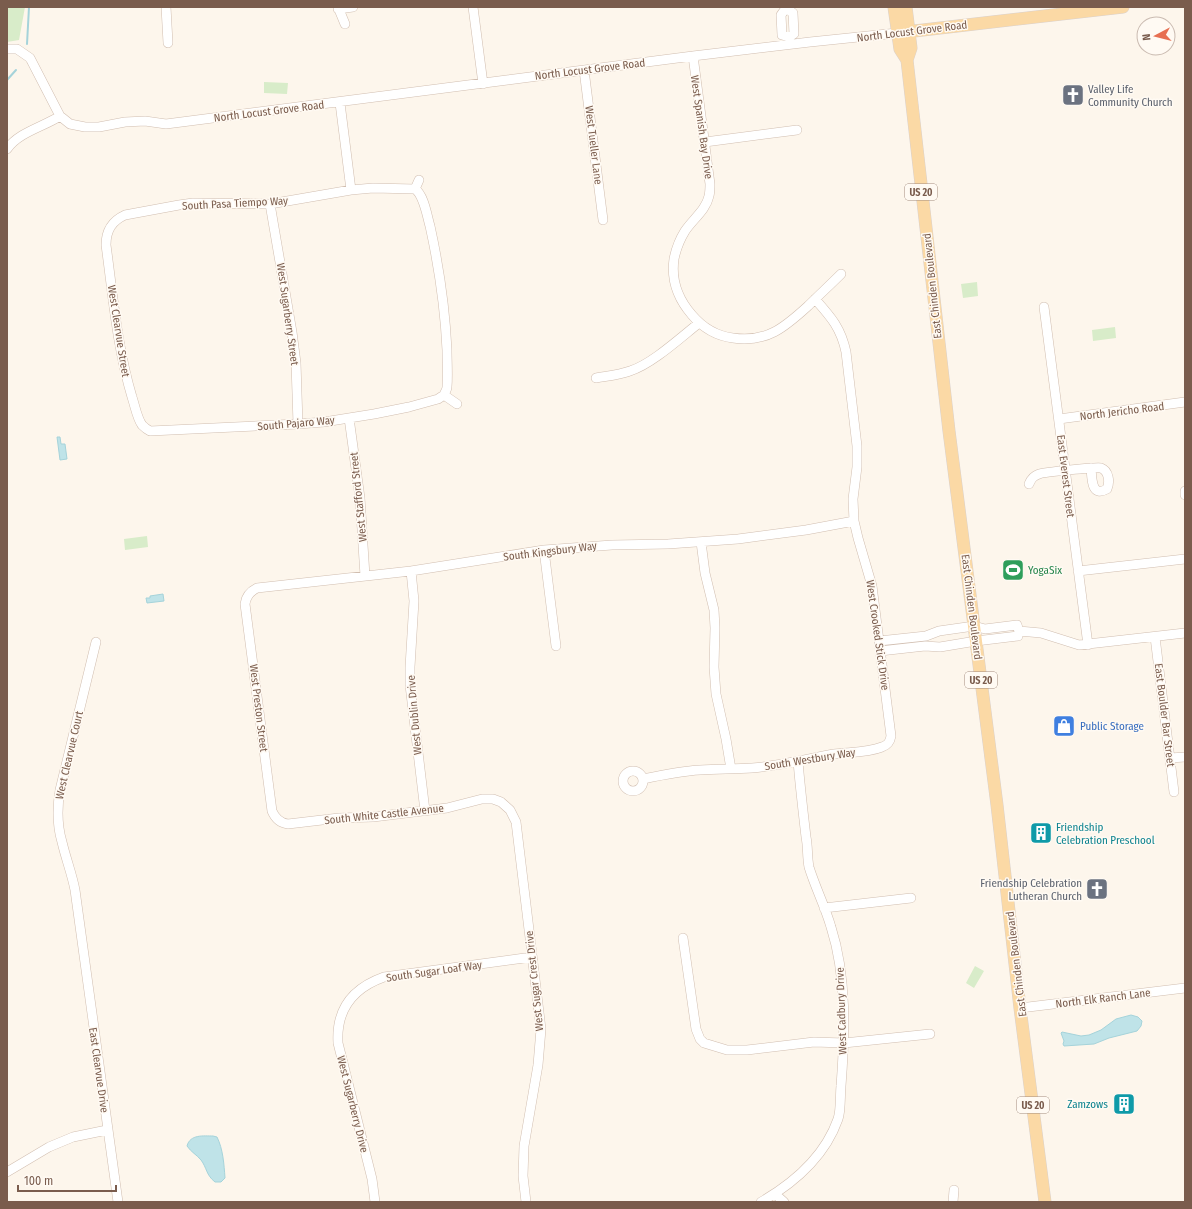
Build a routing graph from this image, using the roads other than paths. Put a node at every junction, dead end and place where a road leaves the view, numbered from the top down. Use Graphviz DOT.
graph roads {
  1 [pos="166,7"];
  2 [pos="353,7"];
  3 [pos="473,7"];
  4 [pos="786,7"];
  5 [pos="894,7"];
  6 [pos="906,7"];
  7 [pos="1123,7"];
  8 [pos="338,8"];
  9 [pos="1054,11"];
  10 [pos="345,24"];
  11 [pos="903,33"];
  12 [pos="789,41"];
  13 [pos="168,43"];
  14 [pos="7,48"];
  15 [pos="693,56"];
  16 [pos="584,70"];
  17 [pos="483,84"];
  18 [pos="340,103"];
  19 [pos="60,116"];
  20 [pos="797,130"];
  21 [pos="705,142"];
  22 [pos="7,149"];
  23 [pos="419,180"];
  24 [pos="350,190"];
  25 [pos="415,190"];
  26 [pos="270,204"];
  27 [pos="604,220"];
  28 [pos="109,230"];
  29 [pos="841,274"];
  30 [pos="815,299"];
  31 [pos="1044,307"];
  32 [pos="699,323"];
  33 [pos="596,378"];
  34 [pos="444,395"];
  35 [pos="1185,402"];
  36 [pos="457,404"];
  37 [pos="349,418"];
  38 [pos="1058,419"];
  39 [pos="298,424"];
  40 [pos="145,429"];
  41 [pos="1091,468"];
  42 [pos="1065,471"];
  43 [pos="1029,484"];
  44 [pos="1185,491"];
  45 [pos="1185,495"];
  46 [pos="854,521"];
  47 [pos="701,542"];
  48 [pos="544,550"];
  49 [pos="1185,560"];
  50 [pos="412,571"];
  51 [pos="1078,571"];
  52 [pos="366,576"];
  53 [pos="249,594"];
  54 [pos="974,626"];
  55 [pos="1019,631"];
  56 [pos="1185,633"];
  57 [pos="1155,637"];
  58 [pos="879,641"];
  59 [pos="976,641"];
  60 [pos="96,642"];
  61 [pos="1088,645"];
  62 [pos="556,646"];
  63 [pos="880,651"];
  64 [pos="889,744"];
  65 [pos="1185,757"];
  66 [pos="1170,758"];
  67 [pos="798,761"];
  68 [pos="731,769"];
  69 [pos="643,779"];
  70 [pos="1174,792"];
  71 [pos="510,810"];
  72 [pos="425,811"];
  73 [pos="279,820"];
  74 [pos="911,898"];
  75 [pos="824,908"];
  76 [pos="683,938"];
  77 [pos="82,939"];
  78 [pos="532,957"];
  79 [pos="1185,988"];
  80 [pos="345,1006"];
  81 [pos="1020,1008"];
  82 [pos="930,1034"];
  83 [pos="844,1043"];
  84 [pos="107,1130"];
  85 [pos="7,1172"];
  86 [pos="954,1190"];
  87 [pos="776,1194"];
  88 [pos="118,1202"];
  89 [pos="375,1202"];
  90 [pos="526,1202"];
  91 [pos="761,1202"];
  92 [pos="784,1202"];
  93 [pos="953,1202"];
  94 [pos="1045,1202"];
  1 -- 13 [label="street"];
  2 -- 8 [label="street"];
  3 -- 17 [label="street"];
  4 -- 12 [label="street"];
  5 -- 11 [label="main road, East Chinden Boulevard / US 20"];
  6 -- 11 [label="main road, East Chinden Boulevard / US 20"];
  7 -- 9 [label="main road, North Locust Grove Road"];
  8 -- 10 [label="street"];
  9 -- 11 [label="main road, North Locust Grove Road"];
  11 -- 12 [label="street, North Locust Grove Road"];
  11 -- 54 [label="main road, East Chinden Boulevard / US 20"];
  12 -- 15 [label="street, North Locust Grove Road"];
  14 -- 19 [label="street"];
  15 -- 16 [label="street, North Locust Grove Road"];
  15 -- 21 [label="street, West Spanish Bay Drive"];
  16 -- 17 [label="street, North Locust Grove Road"];
  16 -- 27 [label="street, West Tueller Lane"];
  17 -- 18 [label="street, North Locust Grove Road"];
  18 -- 19 [label="street, North Locust Grove Road"];
  18 -- 24 [label="street"];
  19 -- 22 [label="street"];
  20 -- 21 [label="street"];
  21 -- 32 [label="street, West Spanish Bay Drive"];
  23 -- 25 [label="street"];
  24 -- 25 [label="street, South Pasa Tiempo Way"];
  24 -- 26 [label="street, South Pasa Tiempo Way"];
  25 -- 34 [label="street"];
  26 -- 28 [label="street, South Pasa Tiempo Way"];
  26 -- 39 [label="street, West Sugarberry Street"];
  28 -- 40 [label="street, West Clearvue Street"];
  29 -- 30 [label="street, West Spanish Bay Drive"];
  30 -- 32 [label="street, West Spanish Bay Drive"];
  30 -- 46 [label="street, West Crooked Stick Drive"];
  31 -- 38 [label="street, East Everest Street"];
  32 -- 33 [label="street"];
  34 -- 36 [label="street"];
  34 -- 37 [label="street, South Pajaro Way"];
  35 -- 38 [label="street, North Jericho Road"];
  37 -- 39 [label="street, South Pajaro Way"];
  37 -- 52 [label="street, West Stafford Street"];
  38 -- 42 [label="street, East Everest Street"];
  39 -- 40 [label="street, South Pajaro Way"];
  41 -- 42 [label="street"];
  42 -- 43 [label="street"];
  42 -- 51 [label="street, East Everest Street"];
  44 -- 45 [label="street"];
  46 -- 47 [label="street, South Kingsbury Way"];
  46 -- 58 [label="street, West Crooked Stick Drive"];
  47 -- 48 [label="street, South Kingsbury Way"];
  47 -- 68 [label="street"];
  48 -- 50 [label="street, South Kingsbury Way"];
  48 -- 62 [label="street"];
  49 -- 51 [label="street"];
  50 -- 52 [label="street, South Kingsbury Way"];
  50 -- 72 [label="street, West Dublin Drive"];
  51 -- 61 [label="street, East Everest Street"];
  52 -- 53 [label="street, South Kingsbury Way"];
  53 -- 73 [label="street, West Preston Street"];
  54 -- 55 [label="street"];
  54 -- 58 [label="street"];
  54 -- 59 [label="main road, East Chinden Boulevard / US 20"];
  55 -- 59 [label="street"];
  55 -- 61 [label="street"];
  56 -- 57 [label="street"];
  57 -- 61 [label="street"];
  57 -- 66 [label="street, East Boulder Bar Street"];
  58 -- 63 [label="street, West Crooked Stick Drive"];
  59 -- 63 [label="street"];
  59 -- 81 [label="main road, East Chinden Boulevard / US 20"];
  60 -- 77 [label="street, West Clearvue Court"];
  63 -- 64 [label="street, West Crooked Stick Drive"];
  64 -- 67 [label="street, South Westbury Way"];
  65 -- 66 [label="street"];
  66 -- 70 [label="street, East Boulder Bar Street"];
  67 -- 68 [label="street, South Westbury Way"];
  67 -- 75 [label="street, West Cadbury Drive"];
  68 -- 69 [label="street, South Westbury Way"];
  71 -- 72 [label="street, South White Castle Avenue"];
  71 -- 78 [label="street, West Sugar Crest Drive"];
  72 -- 73 [label="street, South White Castle Avenue"];
  74 -- 75 [label="street"];
  75 -- 83 [label="street, West Cadbury Drive"];
  76 -- 83 [label="street"];
  77 -- 84 [label="street, East Clearvue Drive"];
  78 -- 80 [label="street, South Sugar Loaf Way"];
  78 -- 90 [label="street, West Sugar Crest Drive"];
  79 -- 81 [label="street, North Elk Ranch Lane"];
  80 -- 89 [label="street, West Sugarberry Drive"];
  81 -- 94 [label="main road, East Chinden Boulevard / US 20"];
  82 -- 83 [label="street"];
  83 -- 87 [label="street, West Cadbury Drive"];
  84 -- 85 [label="street"];
  84 -- 88 [label="street, East Clearvue Drive"];
  86 -- 93 [label="street"];
  87 -- 91 [label="street, West Cadbury Drive"];
  87 -- 92 [label="street"];
}
